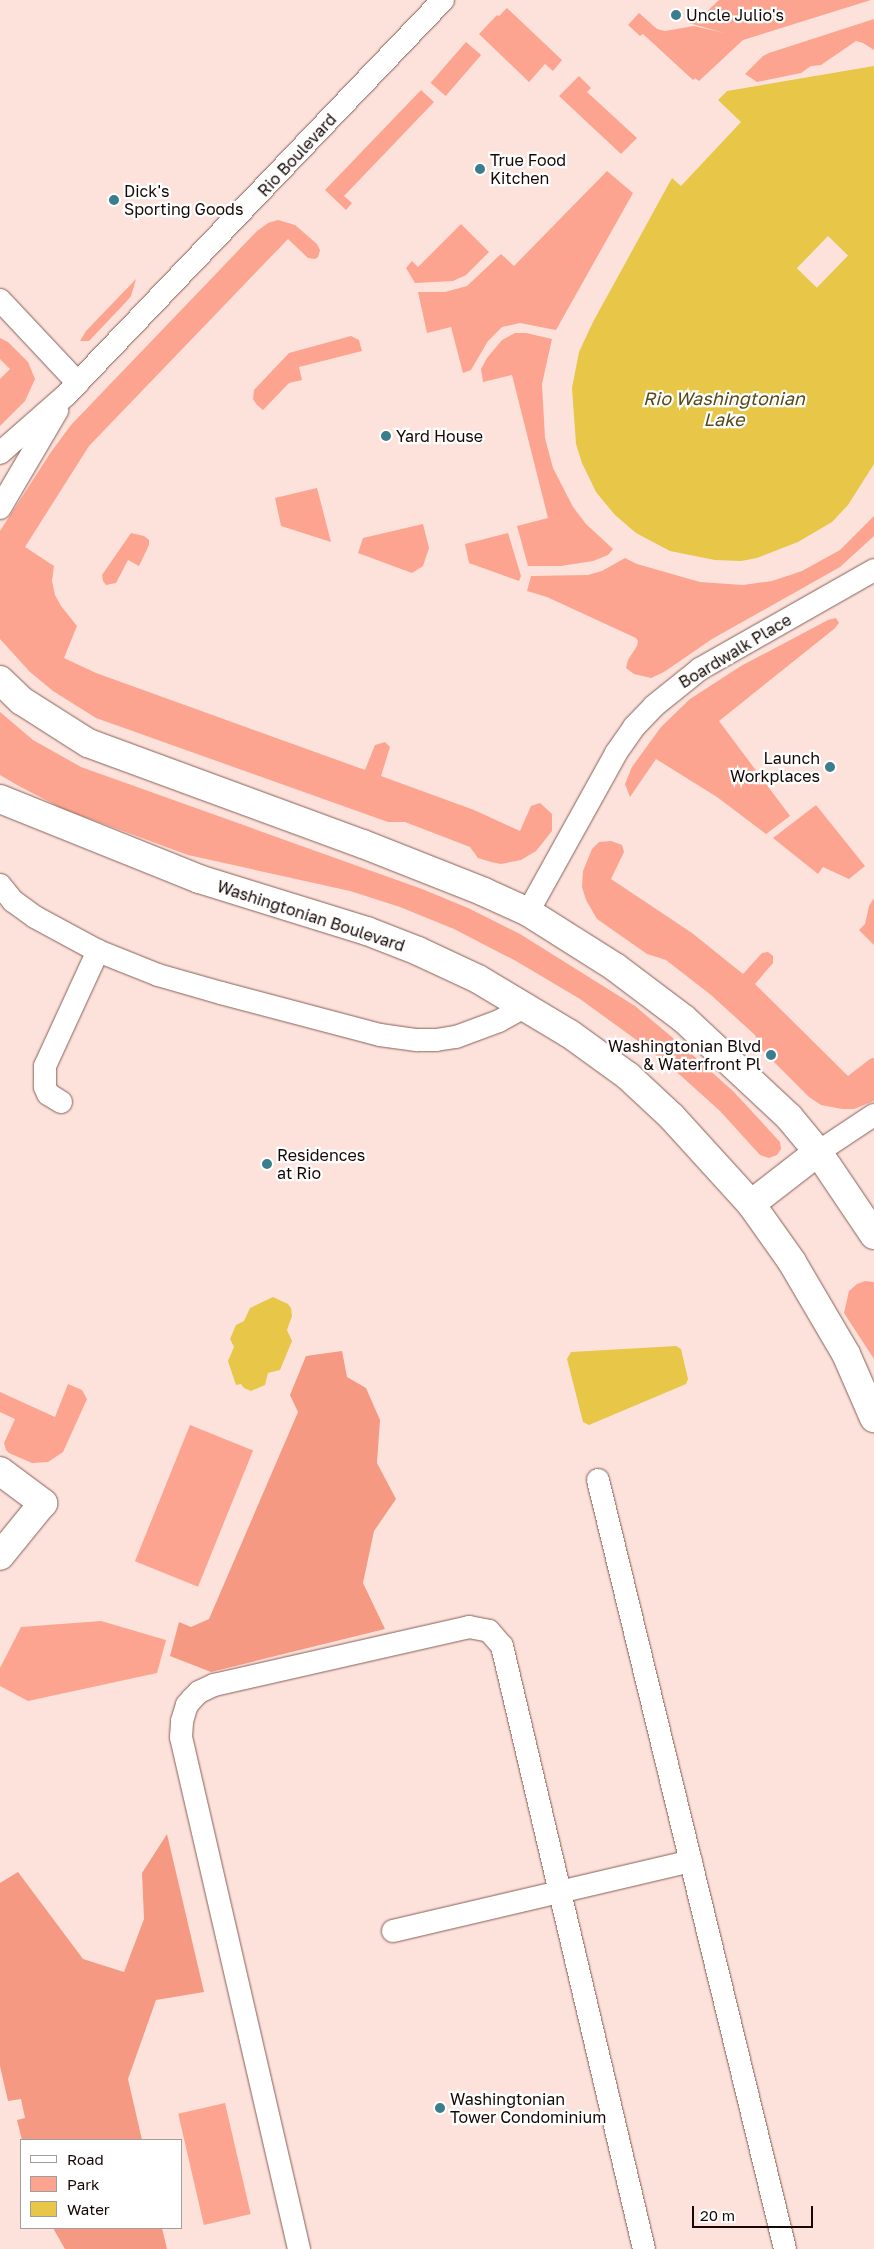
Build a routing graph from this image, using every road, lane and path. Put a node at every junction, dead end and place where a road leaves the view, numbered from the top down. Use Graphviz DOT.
graph roads {
  1 [pos="443,0"];
  2 [pos="0,300"];
  3 [pos="72,389"];
  4 [pos="0,453"];
  5 [pos="0,508"];
  6 [pos="874,570"];
  7 [pos="0,680"];
  8 [pos="0,799"];
  9 [pos="0,886"];
  10 [pos="528,912"];
  11 [pos="98,951"];
  12 [pos="524,1007"];
  13 [pos="61,1102"];
  14 [pos="874,1114"];
  15 [pos="818,1152"];
  16 [pos="751,1204"];
  17 [pos="874,1234"];
  18 [pos="874,1418"];
  19 [pos="0,1471"];
  20 [pos="598,1480"];
  21 [pos="0,1556"];
  22 [pos="690,1861"];
  23 [pos="560,1890"];
  24 [pos="392,1931"];
  25 [pos="300,2249"];
  26 [pos="644,2249"];
  27 [pos="785,2249"];
  1 -- 3 [label="lane, Rio Boulevard"];
  2 -- 3 [label="lane"];
  3 -- 4 [label="lane, Rio Boulevard"];
  3 -- 5 [label="lane, Rio Boulevard"];
  6 -- 10 [label="lane, Boardwalk Place"];
  7 -- 10 [label="street"];
  8 -- 12 [label="street, Washingtonian Boulevard"];
  9 -- 11 [label="lane"];
  10 -- 15 [label="street"];
  11 -- 12 [label="lane"];
  11 -- 13 [label="lane"];
  12 -- 16 [label="street, Washingtonian Boulevard"];
  14 -- 15 [label="lane"];
  15 -- 16 [label="street"];
  15 -- 17 [label="street"];
  16 -- 18 [label="street, Washingtonian Boulevard"];
  19 -- 21 [label="street"];
  20 -- 22 [label="lane"];
  22 -- 23 [label="lane"];
  22 -- 27 [label="lane"];
  23 -- 24 [label="lane"];
  23 -- 25 [label="lane"];
  23 -- 26 [label="lane"];
}
